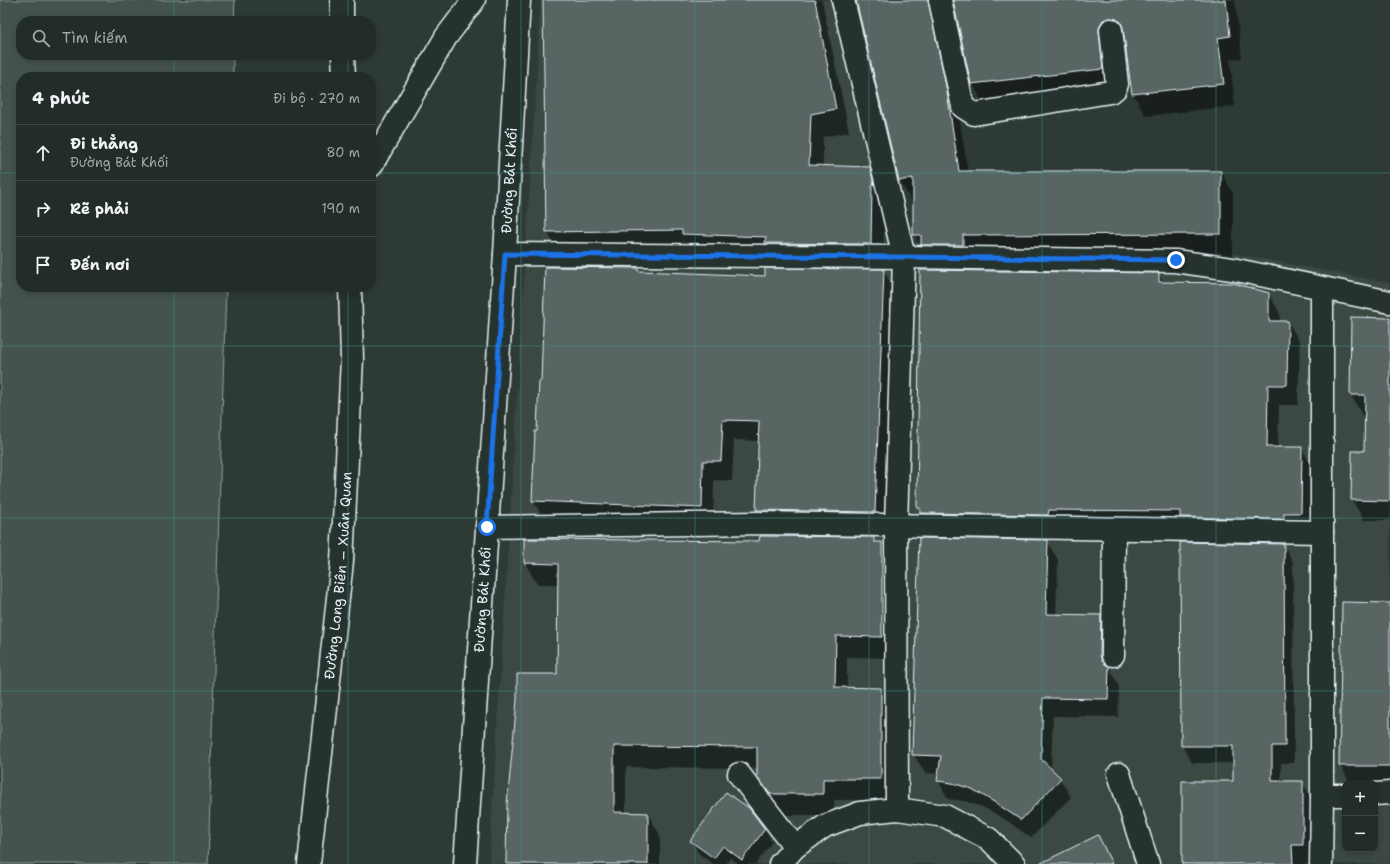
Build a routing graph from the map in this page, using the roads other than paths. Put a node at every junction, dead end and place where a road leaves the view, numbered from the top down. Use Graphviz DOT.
graph roads {
  1 [pos="342,0"];
  2 [pos="474,0"];
  3 [pos="519,0"];
  4 [pos="842,0"];
  5 [pos="940,0"];
  6 [pos="342,16"];
  7 [pos="1111,30"];
  8 [pos="343,60"];
  9 [pos="344,72"];
  10 [pos="376,157"];
  11 [pos="505,254"];
  12 [pos="904,257"];
  13 [pos="1322,289"];
  14 [pos="350,292"];
  15 [pos="1390,302"];
  16 [pos="896,526"];
  17 [pos="487,527"];
  18 [pos="1114,529"];
  19 [pos="1322,532"];
  20 [pos="1112,655"];
  21 [pos="739,774"];
  22 [pos="1119,774"];
  23 [pos="1390,793"];
  24 [pos="1378,794"];
  25 [pos="1322,795"];
  26 [pos="1342,795"];
  27 [pos="897,809"];
  28 [pos="795,847"];
  29 [pos="309,864"];
  30 [pos="465,864"];
  31 [pos="780,864"];
  32 [pos="1014,864"];
  33 [pos="1148,864"];
  34 [pos="1321,864"];
  1 -- 6 [label="street"];
  2 -- 10 [label="street"];
  3 -- 11 [label="street, Đường Bát Khối"];
  4 -- 12 [label="street"];
  5 -- 7 [label="street"];
  8 -- 9 [label="street"];
  11 -- 12 [label="street"];
  11 -- 17 [label="street, Đường Bát Khối"];
  12 -- 13 [label="street"];
  12 -- 16 [label="street"];
  13 -- 15 [label="street"];
  13 -- 19 [label="street"];
  14 -- 29 [label="street, Đường Long Biên – Xuân Quan"];
  16 -- 17 [label="street"];
  16 -- 18 [label="street"];
  16 -- 27 [label="street"];
  17 -- 30 [label="street, Đường Bát Khối"];
  18 -- 19 [label="street"];
  18 -- 20 [label="street"];
  19 -- 25 [label="street"];
  21 -- 28 [label="street"];
  22 -- 33 [label="street"];
  23 -- 24 [label="street"];
  25 -- 26 [label="street"];
  25 -- 34 [label="street"];
  27 -- 28 [label="street"];
  27 -- 32 [label="street"];
  28 -- 31 [label="street"];
}
